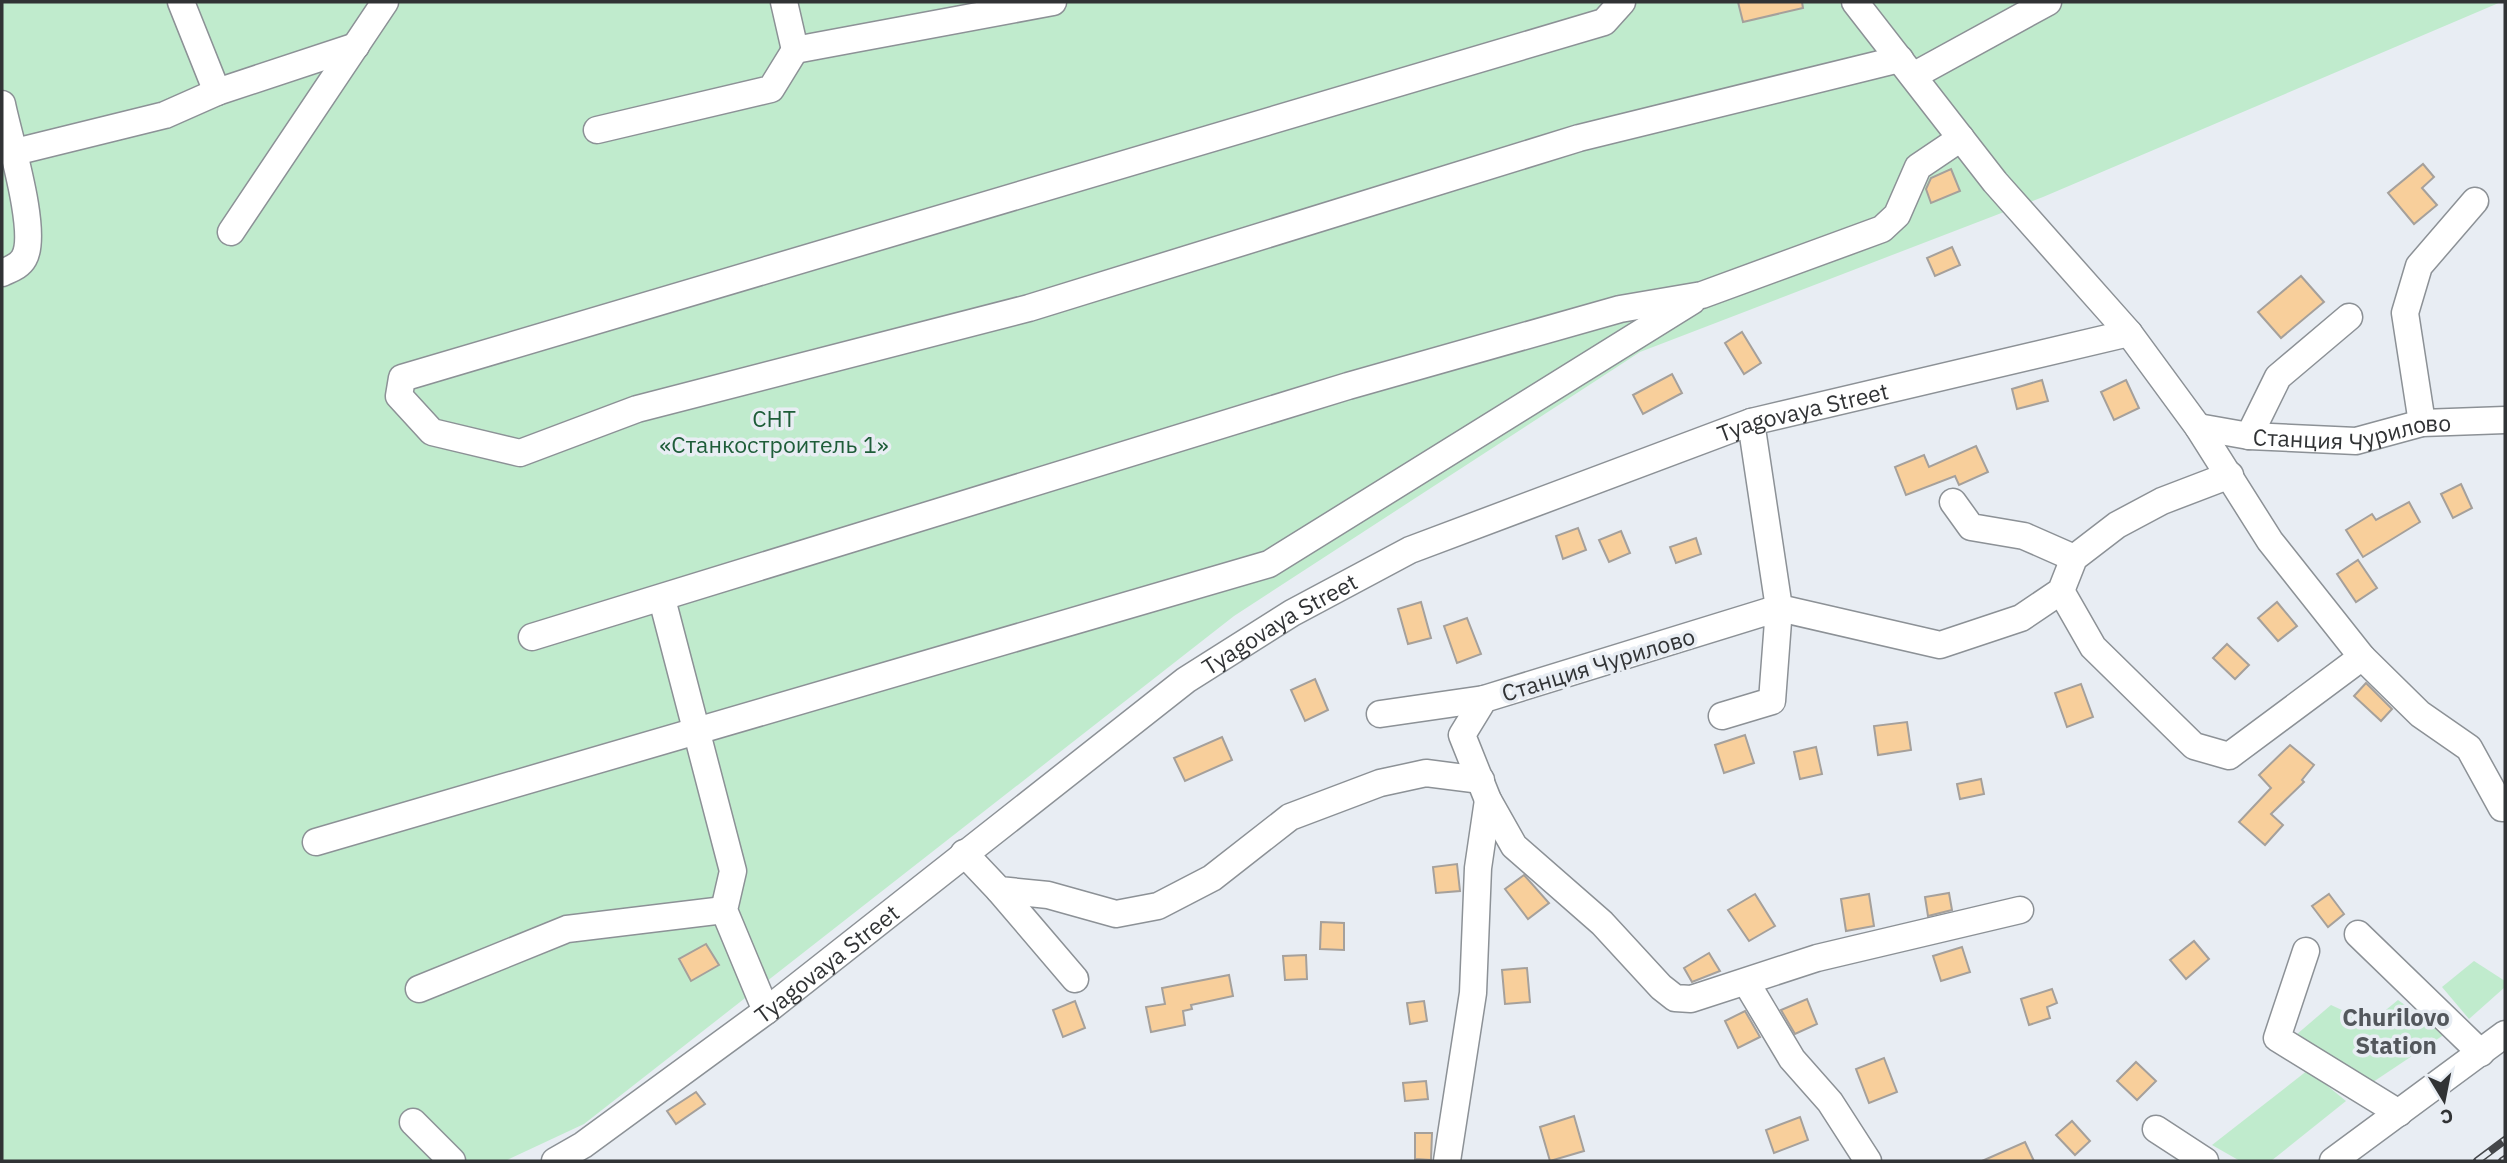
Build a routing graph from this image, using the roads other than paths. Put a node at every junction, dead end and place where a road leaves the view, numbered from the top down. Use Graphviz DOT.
graph roads {
  1 [pos="181,2"];
  2 [pos="385,2"];
  3 [pos="784,2"];
  4 [pos="1053,2"];
  5 [pos="1622,2"];
  6 [pos="1856,2"];
  7 [pos="2048,2"];
  8 [pos="987,8"];
  9 [pos="356,46"];
  10 [pos="794,50"];
  11 [pos="1906,68"];
  12 [pos="217,92"];
  13 [pos="2,104"];
  14 [pos="597,130"];
  15 [pos="1961,138"];
  16 [pos="15,152"];
  17 [pos="2475,201"];
  18 [pos="231,232"];
  19 [pos="2,273"];
  20 [pos="1702,295"];
  21 [pos="2349,317"];
  22 [pos="2129,333"];
  23 [pos="2505,420"];
  24 [pos="1751,422"];
  25 [pos="2422,423"];
  26 [pos="2198,427"];
  27 [pos="2249,436"];
  28 [pos="2230,475"];
  29 [pos="1953,502"];
  30 [pos="2074,558"];
  31 [pos="2061,591"];
  32 [pos="662,599"];
  33 [pos="1779,608"];
  34 [pos="532,638"];
  35 [pos="2362,657"];
  36 [pos="1484,699"];
  37 [pos="1380,714"];
  38 [pos="1723,716"];
  39 [pos="697,733"];
  40 [pos="1484,790"];
  41 [pos="2505,808"];
  42 [pos="316,842"];
  43 [pos="964,853"];
  44 [pos="999,890"];
  45 [pos="724,910"];
  46 [pos="2020,911"];
  47 [pos="2358,934"];
  48 [pos="2306,951"];
  49 [pos="1075,979"];
  50 [pos="1746,982"];
  51 [pos="419,989"];
  52 [pos="766,1011"];
  53 [pos="2505,1034"];
  54 [pos="2481,1053"];
  55 [pos="2399,1113"];
  56 [pos="413,1122"];
  57 [pos="2156,1129"];
  58 [pos="452,1161"];
  59 [pos="555,1161"];
  60 [pos="1447,1161"];
  61 [pos="1868,1161"];
  62 [pos="2205,1161"];
  63 [pos="2333,1161"];
  1 -- 12 [label="street"];
  2 -- 9 [label="street"];
  3 -- 10 [label="street"];
  4 -- 8 [label="street"];
  5 -- 11 [label="street"];
  6 -- 11 [label="street"];
  7 -- 11 [label="street"];
  8 -- 10 [label="street"];
  9 -- 12 [label="street"];
  9 -- 18 [label="street"];
  10 -- 14 [label="street"];
  11 -- 15 [label="street"];
  12 -- 16 [label="street"];
  13 -- 16 [label="street"];
  15 -- 20 [label="street"];
  15 -- 22 [label="street"];
  16 -- 19 [label="street"];
  17 -- 25 [label="street"];
  20 -- 32 [label="street"];
  20 -- 39 [label="street"];
  21 -- 27 [label="street"];
  22 -- 24 [label="street, Tyagovaya Street"];
  22 -- 26 [label="street"];
  23 -- 25 [label="street, Станция Чурилово"];
  24 -- 33 [label="street"];
  24 -- 43 [label="street, Tyagovaya Street"];
  25 -- 27 [label="street, Станция Чурилово"];
  26 -- 27 [label="street, Станция Чурилово"];
  26 -- 28 [label="street"];
  28 -- 30 [label="street"];
  28 -- 35 [label="street"];
  29 -- 30 [label="street"];
  30 -- 31 [label="street"];
  31 -- 33 [label="street"];
  31 -- 35 [label="street"];
  32 -- 34 [label="street"];
  32 -- 39 [label="street"];
  33 -- 36 [label="street, Станция Чурилово"];
  33 -- 38 [label="street"];
  35 -- 41 [label="street"];
  36 -- 37 [label="street"];
  36 -- 40 [label="street, Станция Чурилово"];
  39 -- 42 [label="street"];
  39 -- 45 [label="street"];
  40 -- 44 [label="street"];
  40 -- 50 [label="street, Станция Чурилово"];
  40 -- 60 [label="street"];
  43 -- 44 [label="street"];
  43 -- 52 [label="street, Tyagovaya Street"];
  44 -- 49 [label="street"];
  45 -- 51 [label="street"];
  45 -- 52 [label="street"];
  46 -- 50 [label="street, Станция Чурилово"];
  47 -- 54 [label="street"];
  48 -- 55 [label="street"];
  50 -- 61 [label="street"];
  52 -- 59 [label="street, Tyagovaya Street"];
  53 -- 54 [label="street"];
  54 -- 55 [label="street"];
  55 -- 63 [label="street"];
  56 -- 58 [label="street"];
  57 -- 62 [label="street"];
}
